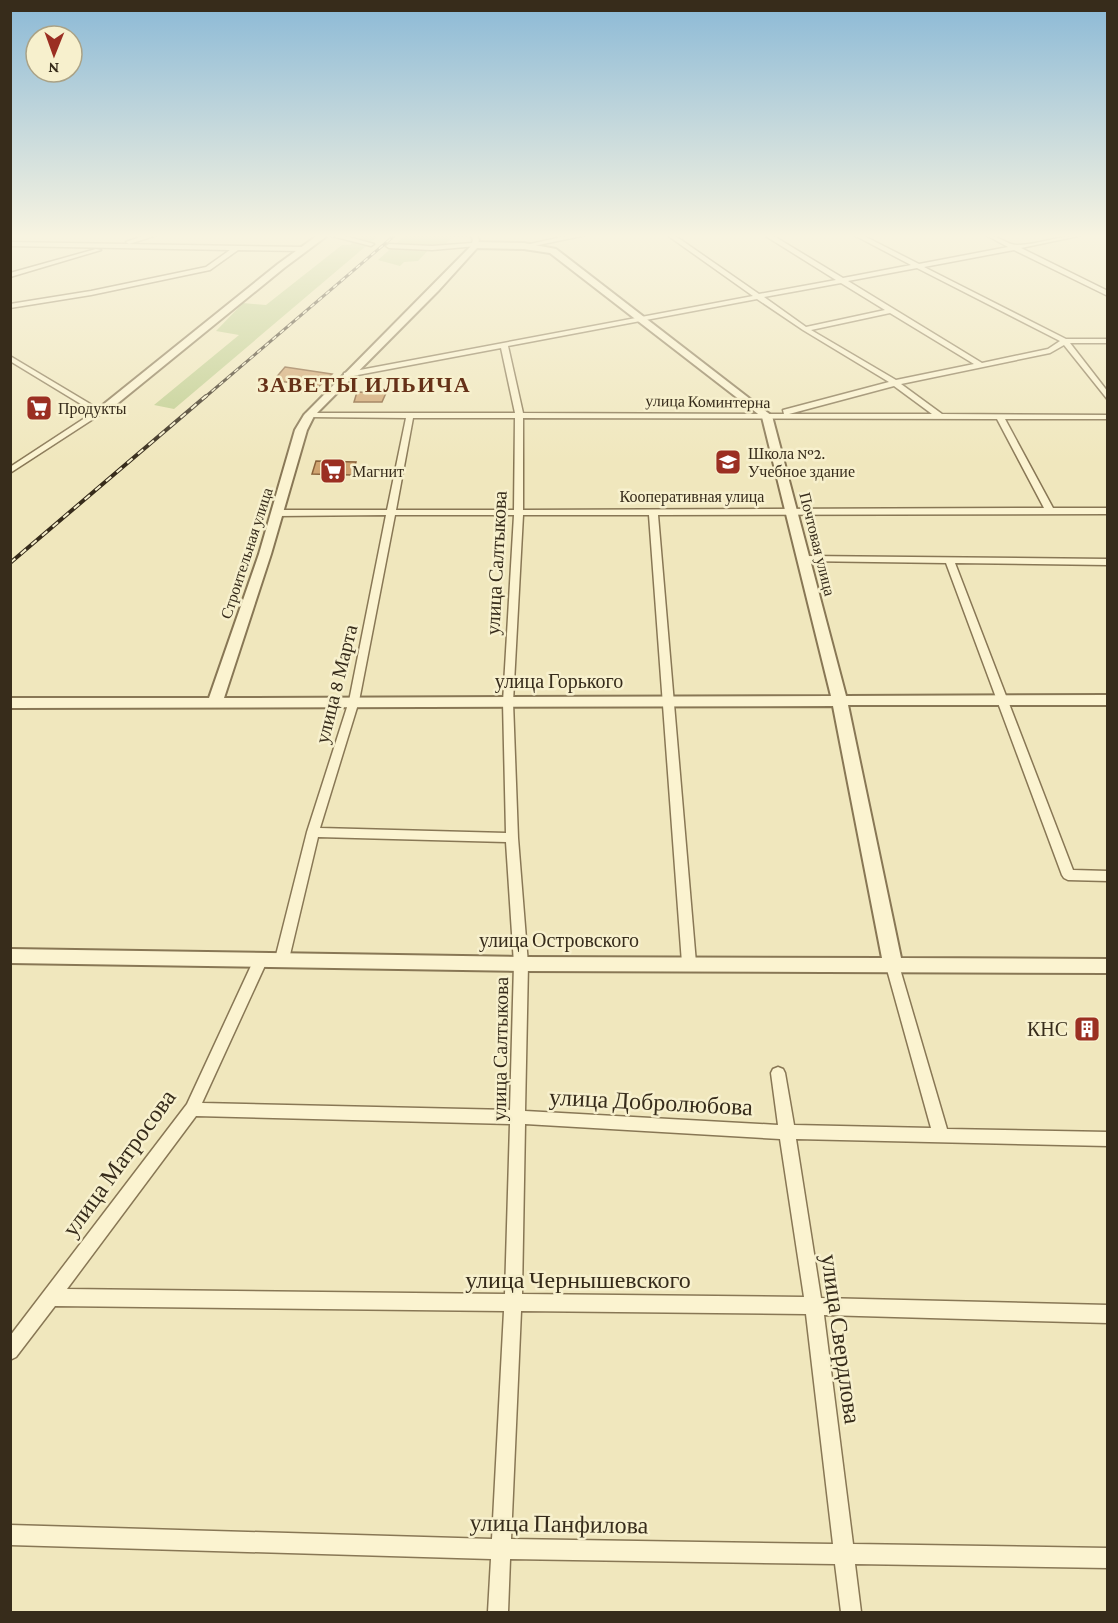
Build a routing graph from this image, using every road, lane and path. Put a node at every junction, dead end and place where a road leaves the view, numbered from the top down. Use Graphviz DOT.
graph roads {
  1 [pos="227,311"];
  2 [pos="413,311"];
  3 [pos="633,311"];
  4 [pos="691,311"];
  5 [pos="779,311"];
  6 [pos="890,311"];
  7 [pos="1006,311"];
  8 [pos="645,320"];
  9 [pos="805,329"];
  10 [pos="1065,341"];
  11 [pos="1107,341"];
  12 [pos="504,345"];
  13 [pos="11,360"];
  14 [pos="980,365"];
  15 [pos="347,375"];
  16 [pos="895,383"];
  17 [pos="1107,398"];
  18 [pos="103,410"];
  19 [pos="309,415"];
  20 [pos="410,415"];
  21 [pos="519,415"];
  22 [pos="767,416"];
  23 [pos="939,416"];
  24 [pos="999,416"];
  25 [pos="1107,417"];
  26 [pos="10,471"];
  27 [pos="1049,510"];
  28 [pos="793,511"];
  29 [pos="1107,511"];
  30 [pos="518,512"];
  31 [pos="653,512"];
  32 [pos="277,513"];
  33 [pos="392,513"];
  34 [pos="805,559"];
  35 [pos="1107,561"];
  36 [pos="950,562"];
  37 [pos="354,700"];
  38 [pos="1107,700"];
  39 [pos="215,701"];
  40 [pos="669,701"];
  41 [pos="1005,701"];
  42 [pos="10,702"];
  43 [pos="508,702"];
  44 [pos="840,702"];
  45 [pos="313,832"];
  46 [pos="512,838"];
  47 [pos="1107,876"];
  48 [pos="10,956"];
  49 [pos="282,958"];
  50 [pos="261,959"];
  51 [pos="689,963"];
  52 [pos="521,964"];
  53 [pos="893,966"];
  54 [pos="1107,966"];
  55 [pos="778,1073"];
  56 [pos="192,1109"];
  57 [pos="518,1117"];
  58 [pos="787,1132"];
  59 [pos="941,1136"];
  60 [pos="1107,1139"];
  61 [pos="49,1297"];
  62 [pos="513,1304"];
  63 [pos="814,1306"];
  64 [pos="1107,1314"];
  65 [pos="10,1351"];
  66 [pos="10,1535"];
  67 [pos="500,1549"];
  68 [pos="844,1554"];
  69 [pos="1107,1558"];
  70 [pos="498,1612"];
  71 [pos="851,1612"];
  1 -- 18 [label="street"];
  2 -- 15 [label="street, Строительная улица"];
  3 -- 8 [label="street"];
  4 -- 8 [label="street"];
  5 -- 9 [label="street"];
  6 -- 9 [label="street"];
  6 -- 14 [label="street"];
  7 -- 10 [label="street"];
  8 -- 12 [label="street"];
  8 -- 22 [label="street"];
  9 -- 16 [label="street"];
  10 -- 11 [label="street"];
  10 -- 14 [label="street"];
  10 -- 17 [label="street"];
  12 -- 15 [label="street"];
  12 -- 21 [label="street, улица Салтыкова"];
  13 -- 18 [label="street"];
  14 -- 16 [label="street"];
  15 -- 19 [label="street, Строительная улица"];
  16 -- 22 [label="street"];
  16 -- 23 [label="street"];
  18 -- 26 [label="street"];
  19 -- 20 [label="street, улица Коминтерна"];
  19 -- 32 [label="street, Строительная улица"];
  20 -- 21 [label="street, улица Коминтерна"];
  20 -- 33 [label="street, улица 8 Марта"];
  21 -- 22 [label="street, улица Коминтерна"];
  21 -- 30 [label="street, улица Салтыкова"];
  22 -- 23 [label="street, улица Коминтерна"];
  22 -- 28 [label="street, Почтовая улица"];
  23 -- 24 [label="street, улица Коминтерна"];
  24 -- 25 [label="street, улица Коминтерна"];
  24 -- 27 [label="street"];
  27 -- 28 [label="street, Кооперативная улица"];
  27 -- 29 [label="street, Кооперативная улица"];
  28 -- 31 [label="street, Кооперативная улица"];
  28 -- 34 [label="street, Почтовая улица"];
  30 -- 31 [label="street, Кооперативная улица"];
  30 -- 33 [label="street, Кооперативная улица"];
  30 -- 43 [label="street, улица Салтыкова"];
  31 -- 40 [label="street"];
  32 -- 33 [label="street, Кооперативная улица"];
  32 -- 39 [label="street, Строительная улица"];
  33 -- 37 [label="street, улица 8 Марта"];
  34 -- 36 [label="street"];
  34 -- 44 [label="street, Почтовая улица"];
  35 -- 36 [label="street"];
  36 -- 41 [label="street"];
  37 -- 39 [label="street, улица Горького"];
  37 -- 43 [label="street, улица Горького"];
  37 -- 45 [label="street, улица 8 Марта"];
  38 -- 41 [label="street, улица Горького"];
  39 -- 42 [label="street, улица Горького"];
  40 -- 43 [label="street, улица Горького"];
  40 -- 44 [label="street, улица Горького"];
  40 -- 51 [label="street"];
  41 -- 44 [label="street, улица Горького"];
  41 -- 47 [label="street"];
  43 -- 46 [label="street, улица Салтыкова"];
  44 -- 53 [label="street, Почтовая улица"];
  45 -- 46 [label="street"];
  45 -- 49 [label="street, улица 8 Марта"];
  46 -- 52 [label="street, улица Салтыкова"];
  48 -- 50 [label="street, улица Островского"];
  49 -- 50 [label="street, улица Островского"];
  49 -- 52 [label="street, улица Островского"];
  50 -- 56 [label="street, улица Матросова"];
  51 -- 52 [label="street, улица Островского"];
  51 -- 53 [label="street, улица Островского"];
  52 -- 57 [label="street, улица Салтыкова"];
  53 -- 54 [label="street, улица Островского"];
  53 -- 59 [label="street"];
  55 -- 58 [label="street, улица Свердлова"];
  56 -- 57 [label="street, улица Добролюбова"];
  56 -- 61 [label="street, улица Матросова"];
  57 -- 58 [label="street, улица Добролюбова"];
  57 -- 62 [label="street, улица Салтыкова"];
  58 -- 59 [label="street, улица Добролюбова"];
  58 -- 63 [label="street, улица Свердлова"];
  59 -- 60 [label="street, улица Добролюбова"];
  61 -- 62 [label="street, улица Чернышевского"];
  61 -- 65 [label="street, улица Матросова"];
  62 -- 63 [label="street, улица Чернышевского"];
  62 -- 67 [label="street, улица Салтыкова"];
  63 -- 64 [label="street, улица Чернышевского"];
  63 -- 68 [label="street, улица Свердлова"];
  66 -- 67 [label="street, улица Панфилова"];
  67 -- 68 [label="street, улица Панфилова"];
  67 -- 70 [label="street, улица Салтыкова"];
  68 -- 69 [label="street, улица Панфилова"];
  68 -- 71 [label="street, улица Свердлова"];
}
